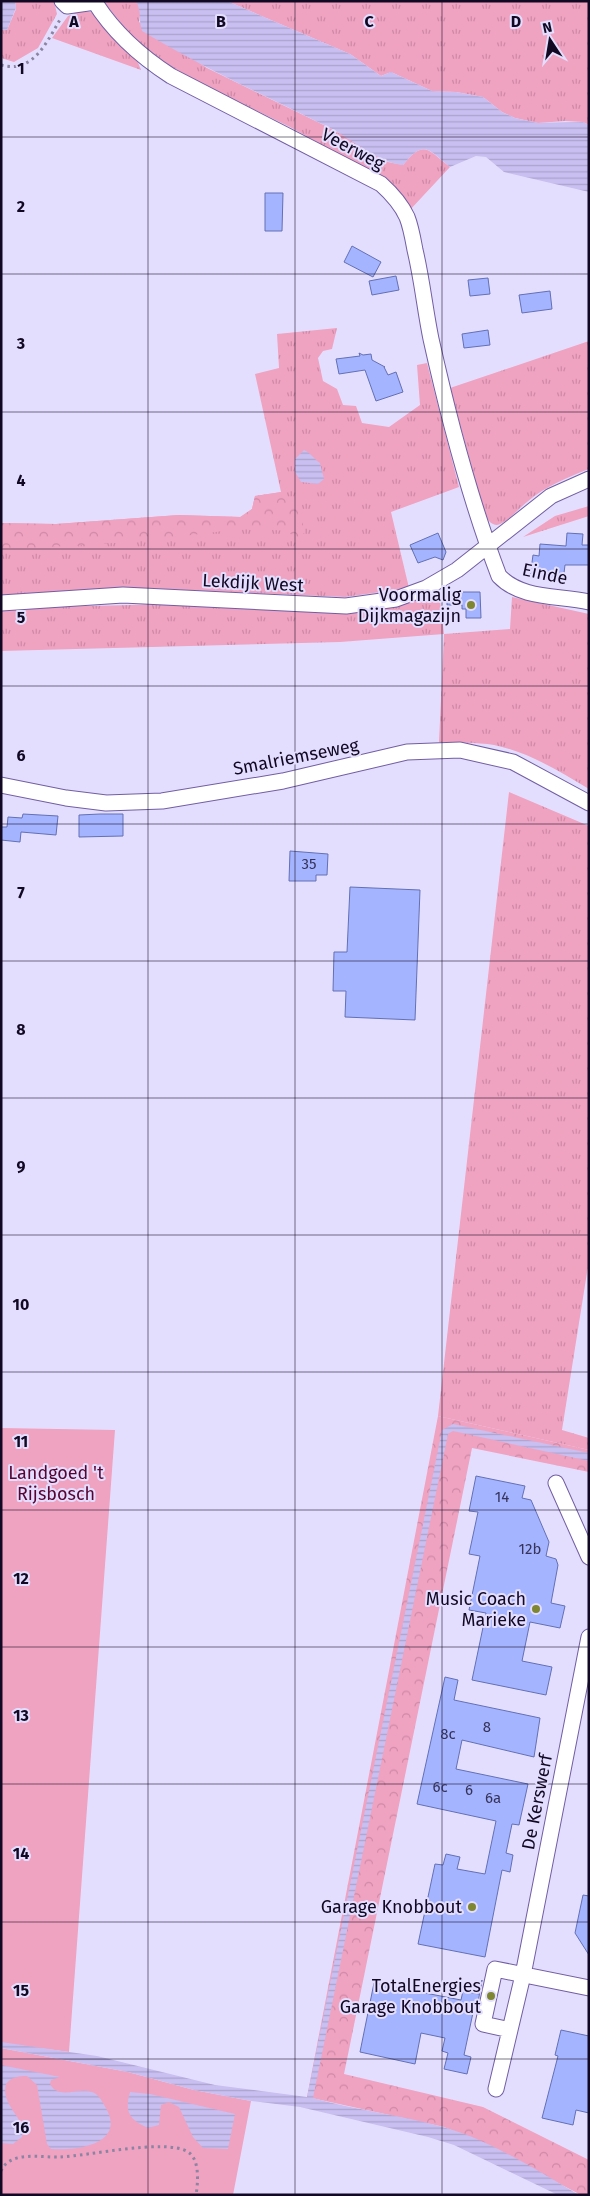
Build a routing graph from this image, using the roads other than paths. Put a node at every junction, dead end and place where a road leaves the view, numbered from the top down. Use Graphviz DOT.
graph roads {
  1 [pos="95,2"];
  2 [pos="64,4"];
  3 [pos="589,479"];
  4 [pos="488,547"];
  5 [pos="589,602"];
  6 [pos="1,603"];
  7 [pos="1,785"];
  8 [pos="589,803"];
  9 [pos="556,1483"];
  10 [pos="589,1557"];
  11 [pos="588,1641"];
  12 [pos="523,1974"];
  13 [pos="589,1988"];
  14 [pos="510,2030"];
  15 [pos="496,2089"];
  1 -- 2 [label="street"];
  1 -- 4 [label="street, Veerweg"];
  3 -- 4 [label="street, Lekdijk West"];
  4 -- 5 [label="street, Einde"];
  4 -- 6 [label="street, Lekdijk West"];
  7 -- 8 [label="street, Smalriemseweg"];
  9 -- 10 [label="street"];
  11 -- 12 [label="street, De Kerswerf"];
  12 -- 13 [label="street"];
  12 -- 14 [label="street, De Kerswerf"];
  12 -- 14 [label="street"];
  14 -- 15 [label="street, De Kerswerf"];
}
